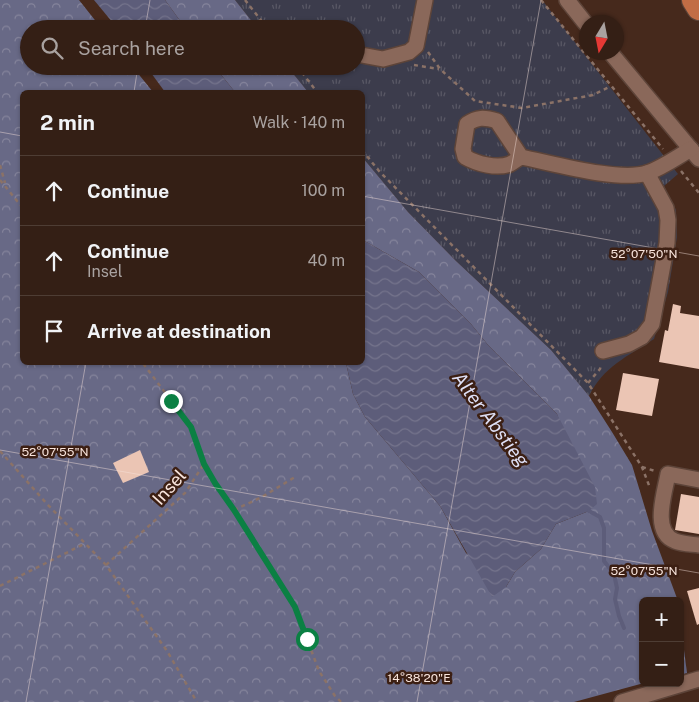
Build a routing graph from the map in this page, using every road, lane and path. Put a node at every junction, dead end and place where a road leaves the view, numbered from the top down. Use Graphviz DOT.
graph roads {
  1 [pos="245,0"];
  2 [pos="425,0"];
  3 [pos="541,0"];
  4 [pos="567,0"];
  5 [pos="694,0"];
  6 [pos="699,8"];
  7 [pos="579,15"];
  8 [pos="261,20"];
  9 [pos="418,35"];
  10 [pos="365,56"];
  11 [pos="617,60"];
  12 [pos="304,75"];
  13 [pos="611,86"];
  14 [pos="315,90"];
  15 [pos="365,154"];
  16 [pos="695,154"];
  17 [pos="521,157"];
  18 [pos="672,160"];
  19 [pos="0,165"];
  20 [pos="647,173"];
  21 [pos="0,180"];
  22 [pos="5,184"];
  23 [pos="699,193"];
  24 [pos="20,204"];
  25 [pos="603,351"];
  26 [pos="144,365"];
  27 [pos="588,383"];
  28 [pos="0,451"];
  29 [pos="204,464"];
  30 [pos="295,477"];
  31 [pos="699,480"];
  32 [pos="650,489"];
  33 [pos="234,510"];
  34 [pos="84,544"];
  35 [pos="699,545"];
  36 [pos="106,565"];
  37 [pos="0,586"];
  38 [pos="699,679"];
  39 [pos="197,702"];
  40 [pos="342,702"];
  41 [pos="622,702"];
  1 -- 8 [label="path"];
  2 -- 9 [label="street"];
  3 -- 13 [label="path"];
  4 -- 7 [label="street"];
  5 -- 6 [label="main road"];
  9 -- 10 [label="street"];
  9 -- 13 [label="path"];
  11 -- 16 [label="street"];
  12 -- 14 [label="path"];
  13 -- 18 [label="path"];
  15 -- 27 [label="path"];
  16 -- 18 [label="street"];
  17 -- 20 [label="street"];
  18 -- 20 [label="street"];
  18 -- 23 [label="path"];
  19 -- 22 [label="path"];
  20 -- 25 [label="street"];
  21 -- 22 [label="path"];
  22 -- 24 [label="path"];
  25 -- 27 [label="path"];
  26 -- 29 [label="path, Insel"];
  27 -- 32 [label="path"];
  28 -- 34 [label="path"];
  29 -- 33 [label="path"];
  29 -- 36 [label="path, Insel"];
  30 -- 33 [label="path"];
  31 -- 35 [label="street"];
  33 -- 40 [label="path"];
  34 -- 36 [label="path"];
  34 -- 37 [label="path"];
  36 -- 39 [label="path"];
  38 -- 41 [label="street"];
}
